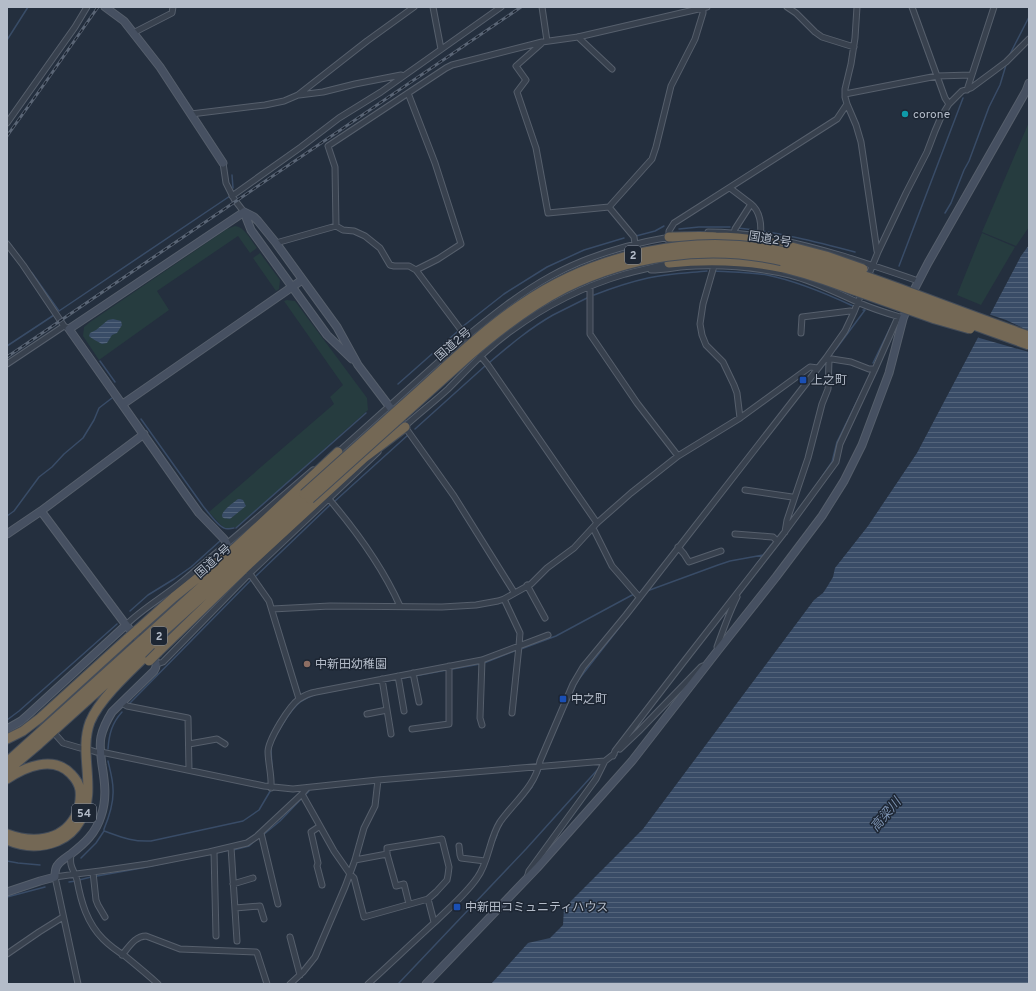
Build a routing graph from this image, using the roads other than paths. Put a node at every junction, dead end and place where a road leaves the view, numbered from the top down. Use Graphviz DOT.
graph roads {
  1 [pos="87,7"];
  2 [pos="105,7"];
  3 [pos="173,7"];
  4 [pos="414,7"];
  5 [pos="433,7"];
  6 [pos="501,7"];
  7 [pos="542,7"];
  8 [pos="705,7"];
  9 [pos="787,7"];
  10 [pos="857,7"];
  11 [pos="912,7"];
  12 [pos="994,7"];
  13 [pos="133,33"];
  14 [pos="578,37"];
  15 [pos="1029,39"];
  16 [pos="545,42"];
  17 [pos="854,47"];
  18 [pos="441,48"];
  19 [pos="612,69"];
  20 [pos="404,75"];
  21 [pos="970,75"];
  22 [pos="938,76"];
  23 [pos="1029,83"];
  24 [pos="967,90"];
  25 [pos="408,93"];
  26 [pos="845,94"];
  27 [pos="298,95"];
  28 [pos="847,104"];
  29 [pos="949,104"];
  30 [pos="191,114"];
  31 [pos="7,123"];
  32 [pos="223,164"];
  33 [pos="730,188"];
  34 [pos="232,196"];
  35 [pos="751,204"];
  36 [pos="609,207"];
  37 [pos="244,212"];
  38 [pos="336,226"];
  39 [pos="761,232"];
  40 [pos="734,233"];
  41 [pos="669,237"];
  42 [pos="276,243"];
  43 [pos="7,244"];
  44 [pos="635,244"];
  45 [pos="830,252"];
  46 [pos="878,252"];
  47 [pos="670,264"];
  48 [pos="872,265"];
  49 [pos="714,266"];
  50 [pos="416,270"];
  51 [pos="642,270"];
  52 [pos="302,280"];
  53 [pos="918,281"];
  54 [pos="820,285"];
  55 [pos="590,286"];
  56 [pos="292,287"];
  57 [pos="858,302"];
  58 [pos="854,312"];
  59 [pos="901,318"];
  60 [pos="67,327"];
  61 [pos="801,333"];
  62 [pos="1029,336"];
  63 [pos="466,337"];
  64 [pos="1029,346"];
  65 [pos="481,355"];
  66 [pos="827,359"];
  67 [pos="7,364"];
  68 [pos="358,365"];
  69 [pos="818,368"];
  70 [pos="876,369"];
  71 [pos="122,404"];
  72 [pos="389,406"];
  73 [pos="740,418"];
  74 [pos="405,427"];
  75 [pos="144,434"];
  76 [pos="338,452"];
  77 [pos="678,456"];
  78 [pos="745,490"];
  79 [pos="795,496"];
  80 [pos="307,497"];
  81 [pos="329,499"];
  82 [pos="41,511"];
  83 [pos="597,523"];
  84 [pos="593,528"];
  85 [pos="784,532"];
  86 [pos="7,534"];
  87 [pos="735,534"];
  88 [pos="776,540"];
  89 [pos="228,546"];
  90 [pos="678,547"];
  91 [pos="721,551"];
  92 [pos="235,567"];
  93 [pos="248,572"];
  94 [pos="527,585"];
  95 [pos="739,590"];
  96 [pos="514,592"];
  97 [pos="639,598"];
  98 [pos="504,599"];
  99 [pos="400,606"];
  100 [pos="272,609"];
  101 [pos="545,618"];
  102 [pos="126,625"];
  103 [pos="133,635"];
  104 [pos="548,635"];
  105 [pos="519,648"];
  106 [pos="719,649"];
  107 [pos="154,658"];
  108 [pos="482,662"];
  109 [pos="708,664"];
  110 [pos="449,669"];
  111 [pos="414,675"];
  112 [pos="398,678"];
  113 [pos="382,681"];
  114 [pos="299,699"];
  115 [pos="418,702"];
  116 [pos="122,703"];
  117 [pos="387,710"];
  118 [pos="404,711"];
  119 [pos="512,713"];
  120 [pos="367,714"];
  121 [pos="52,722"];
  122 [pos="90,722"];
  123 [pos="482,725"];
  124 [pos="7,729"];
  125 [pos="412,729"];
  126 [pos="56,734"];
  127 [pos="391,734"];
  128 [pos="7,739"];
  129 [pos="7,744"];
  130 [pos="189,744"];
  131 [pos="225,744"];
  132 [pos="80,748"];
  133 [pos="90,750"];
  134 [pos="101,752"];
  135 [pos="613,756"];
  136 [pos="605,761"];
  137 [pos="7,762"];
  138 [pos="539,767"];
  139 [pos="189,770"];
  140 [pos="7,771"];
  141 [pos="7,779"];
  142 [pos="378,780"];
  143 [pos="272,788"];
  144 [pos="307,788"];
  145 [pos="303,796"];
  146 [pos="320,826"];
  147 [pos="7,834"];
  148 [pos="261,835"];
  149 [pos="7,840"];
  150 [pos="459,846"];
  151 [pos="231,849"];
  152 [pos="214,853"];
  153 [pos="71,854"];
  154 [pos="387,854"];
  155 [pos="354,860"];
  156 [pos="485,861"];
  157 [pos="93,872"];
  158 [pos="76,874"];
  159 [pos="350,874"];
  160 [pos="55,878"];
  161 [pos="253,878"];
  162 [pos="527,879"];
  163 [pos="233,884"];
  164 [pos="322,885"];
  165 [pos="7,892"];
  166 [pos="428,899"];
  167 [pos="278,904"];
  168 [pos="409,904"];
  169 [pos="235,908"];
  170 [pos="63,917"];
  171 [pos="105,917"];
  172 [pos="264,919"];
  173 [pos="434,922"];
  174 [pos="216,936"];
  175 [pos="290,937"];
  176 [pos="237,941"];
  177 [pos="7,954"];
  178 [pos="122,955"];
  179 [pos="300,975"];
  180 [pos="78,984"];
  181 [pos="158,984"];
  182 [pos="267,984"];
  183 [pos="290,984"];
  184 [pos="368,984"];
  185 [pos="426,984"];
  1 -- 31 [label="street"];
  2 -- 13 [label="street"];
  3 -- 13 [label="street"];
  4 -- 27 [label="street"];
  5 -- 18 [label="street"];
  6 -- 18 [label="street"];
  7 -- 16 [label="street"];
  8 -- 14 [label="street"];
  8 -- 36 [label="street"];
  9 -- 17 [label="street"];
  10 -- 17 [label="street"];
  11 -- 22 [label="street"];
  12 -- 21 [label="street"];
  13 -- 30 [label="street"];
  14 -- 16 [label="street"];
  14 -- 19 [label="street"];
  15 -- 24 [label="street"];
  16 -- 25 [label="street"];
  16 -- 36 [label="street"];
  17 -- 26 [label="street"];
  18 -- 20 [label="street"];
  20 -- 27 [label="street"];
  20 -- 34 [label="street"];
  21 -- 22 [label="street"];
  21 -- 24 [label="street"];
  22 -- 26 [label="street"];
  22 -- 29 [label="street"];
  23 -- 53 [label="street"];
  24 -- 29 [label="street"];
  25 -- 38 [label="street"];
  25 -- 50 [label="street"];
  26 -- 28 [label="street"];
  27 -- 30 [label="street"];
  28 -- 33 [label="street"];
  28 -- 46 [label="street"];
  29 -- 46 [label="street"];
  30 -- 32 [label="street"];
  32 -- 34 [label="street"];
  33 -- 35 [label="street"];
  33 -- 41 [label="street"];
  34 -- 37 [label="street"];
  35 -- 39 [label="street"];
  35 -- 40 [label="street"];
  36 -- 44 [label="street"];
  37 -- 42 [label="street"];
  37 -- 56 [label="street"];
  37 -- 60 [label="street"];
  38 -- 42 [label="street"];
  38 -- 50 [label="street"];
  39 -- 40 [label="street"];
  39 -- 45 [label="street"];
  40 -- 41 [label="street"];
  41 -- 44 [label="street"];
  41 -- 47 [label="street"];
  41 -- 62 [label="highway, bridge"];
  42 -- 52 [label="street"];
  43 -- 60 [label="street"];
  44 -- 63 [label="street"];
  45 -- 48 [label="street"];
  45 -- 54 [label="street"];
  46 -- 48 [label="street"];
  47 -- 51 [label="street"];
  47 -- 64 [label="highway, bridge"];
  48 -- 53 [label="street"];
  48 -- 57 [label="street"];
  49 -- 51 [label="street"];
  49 -- 54 [label="street"];
  49 -- 73 [label="street"];
  50 -- 63 [label="street"];
  51 -- 55 [label="street"];
  52 -- 56 [label="street"];
  52 -- 68 [label="street"];
  53 -- 59 [label="street"];
  54 -- 57 [label="street"];
  55 -- 65 [label="street"];
  55 -- 77 [label="street"];
  56 -- 68 [label="street"];
  56 -- 71 [label="street"];
  57 -- 58 [label="street"];
  57 -- 59 [label="street"];
  58 -- 61 [label="street"];
  58 -- 66 [label="street"];
  59 -- 70 [label="street"];
  59 -- 106 [label="street"];
  60 -- 67 [label="street"];
  60 -- 71 [label="street"];
  62 -- 80 [label="highway, 国道2号 / 2, bridge"];
  63 -- 65 [label="street"];
  63 -- 72 [label="street"];
  64 -- 80 [label="highway, 国道2号 / 2, bridge"];
  65 -- 74 [label="street"];
  65 -- 83 [label="street"];
  66 -- 69 [label="street"];
  66 -- 70 [label="street"];
  66 -- 79 [label="street"];
  68 -- 72 [label="street"];
  69 -- 73 [label="street"];
  69 -- 90 [label="street"];
  70 -- 85 [label="street"];
  71 -- 75 [label="street"];
  72 -- 74 [label="street"];
  72 -- 76 [label="street"];
  73 -- 77 [label="street"];
  74 -- 81 [label="street"];
  74 -- 96 [label="street"];
  74 -- 107 [label="highway"];
  75 -- 82 [label="street"];
  75 -- 89 [label="street"];
  76 -- 89 [label="street"];
  76 -- 103 [label="highway"];
  77 -- 83 [label="street"];
  78 -- 79 [label="street"];
  79 -- 85 [label="street"];
  80 -- 92 [label="highway, 国道2号 / 2"];
  80 -- 121 [label="highway, 国道2号 / 2"];
  81 -- 93 [label="street"];
  81 -- 99 [label="street"];
  82 -- 86 [label="street"];
  82 -- 102 [label="street"];
  83 -- 84 [label="street"];
  84 -- 94 [label="street"];
  84 -- 97 [label="street"];
  85 -- 88 [label="street"];
  87 -- 88 [label="street"];
  88 -- 95 [label="street"];
  89 -- 102 [label="street"];
  90 -- 91 [label="street"];
  90 -- 97 [label="street"];
  92 -- 122 [label="highway, 54"];
  92 -- 140 [label="highway, 国道2号 / 2"];
  93 -- 100 [label="street"];
  93 -- 107 [label="street"];
  94 -- 96 [label="street"];
  94 -- 101 [label="street"];
  95 -- 106 [label="street"];
  95 -- 135 [label="street"];
  96 -- 98 [label="street"];
  97 -- 138 [label="street"];
  98 -- 99 [label="street"];
  98 -- 105 [label="street"];
  99 -- 100 [label="street"];
  100 -- 114 [label="street"];
  102 -- 103 [label="street"];
  102 -- 124 [label="street"];
  103 -- 128 [label="highway"];
  104 -- 105 [label="street"];
  105 -- 108 [label="street"];
  105 -- 119 [label="street"];
  106 -- 109 [label="street"];
  107 -- 116 [label="street"];
  107 -- 122 [label="highway"];
  108 -- 110 [label="street"];
  108 -- 123 [label="street"];
  109 -- 135 [label="street"];
  109 -- 162 [label="street"];
  110 -- 111 [label="street"];
  110 -- 125 [label="street"];
  111 -- 112 [label="street"];
  111 -- 115 [label="street"];
  112 -- 113 [label="street"];
  112 -- 118 [label="street"];
  113 -- 114 [label="street"];
  113 -- 117 [label="street"];
  114 -- 143 [label="street"];
  116 -- 130 [label="street"];
  116 -- 134 [label="street"];
  117 -- 120 [label="street"];
  117 -- 127 [label="street"];
  121 -- 129 [label="highway"];
  121 -- 137 [label="highway, 国道2号 / 2"];
  122 -- 149 [label="highway, 54"];
  126 -- 132 [label="street"];
  130 -- 131 [label="street"];
  130 -- 139 [label="street"];
  133 -- 134 [label="street"];
  134 -- 139 [label="street"];
  134 -- 153 [label="street"];
  135 -- 136 [label="street"];
  136 -- 138 [label="street"];
  136 -- 162 [label="street"];
  138 -- 142 [label="street"];
  138 -- 156 [label="street"];
  139 -- 143 [label="street"];
  141 -- 147 [label="highway"];
  142 -- 144 [label="street"];
  142 -- 155 [label="street"];
  143 -- 144 [label="street"];
  144 -- 145 [label="street"];
  145 -- 146 [label="street"];
  145 -- 148 [label="street"];
  146 -- 159 [label="street"];
  146 -- 164 [label="street"];
  148 -- 151 [label="street"];
  148 -- 167 [label="street"];
  150 -- 156 [label="street"];
  151 -- 152 [label="street"];
  151 -- 163 [label="street"];
  152 -- 157 [label="street"];
  152 -- 174 [label="street"];
  153 -- 158 [label="street"];
  153 -- 160 [label="street"];
  154 -- 155 [label="street"];
  154 -- 166 [label="street"];
  154 -- 168 [label="street"];
  155 -- 159 [label="street"];
  156 -- 173 [label="street"];
  157 -- 158 [label="street"];
  157 -- 171 [label="street"];
  158 -- 160 [label="street"];
  158 -- 178 [label="street"];
  159 -- 168 [label="street"];
  159 -- 179 [label="street"];
  160 -- 165 [label="street"];
  160 -- 170 [label="street"];
  161 -- 163 [label="street"];
  162 -- 185 [label="street"];
  163 -- 169 [label="street"];
  166 -- 168 [label="street"];
  166 -- 173 [label="street"];
  169 -- 172 [label="street"];
  169 -- 176 [label="street"];
  170 -- 177 [label="street"];
  170 -- 180 [label="street"];
  173 -- 184 [label="street"];
  175 -- 179 [label="street"];
  178 -- 181 [label="street"];
  178 -- 182 [label="street"];
  179 -- 183 [label="street"];
}
